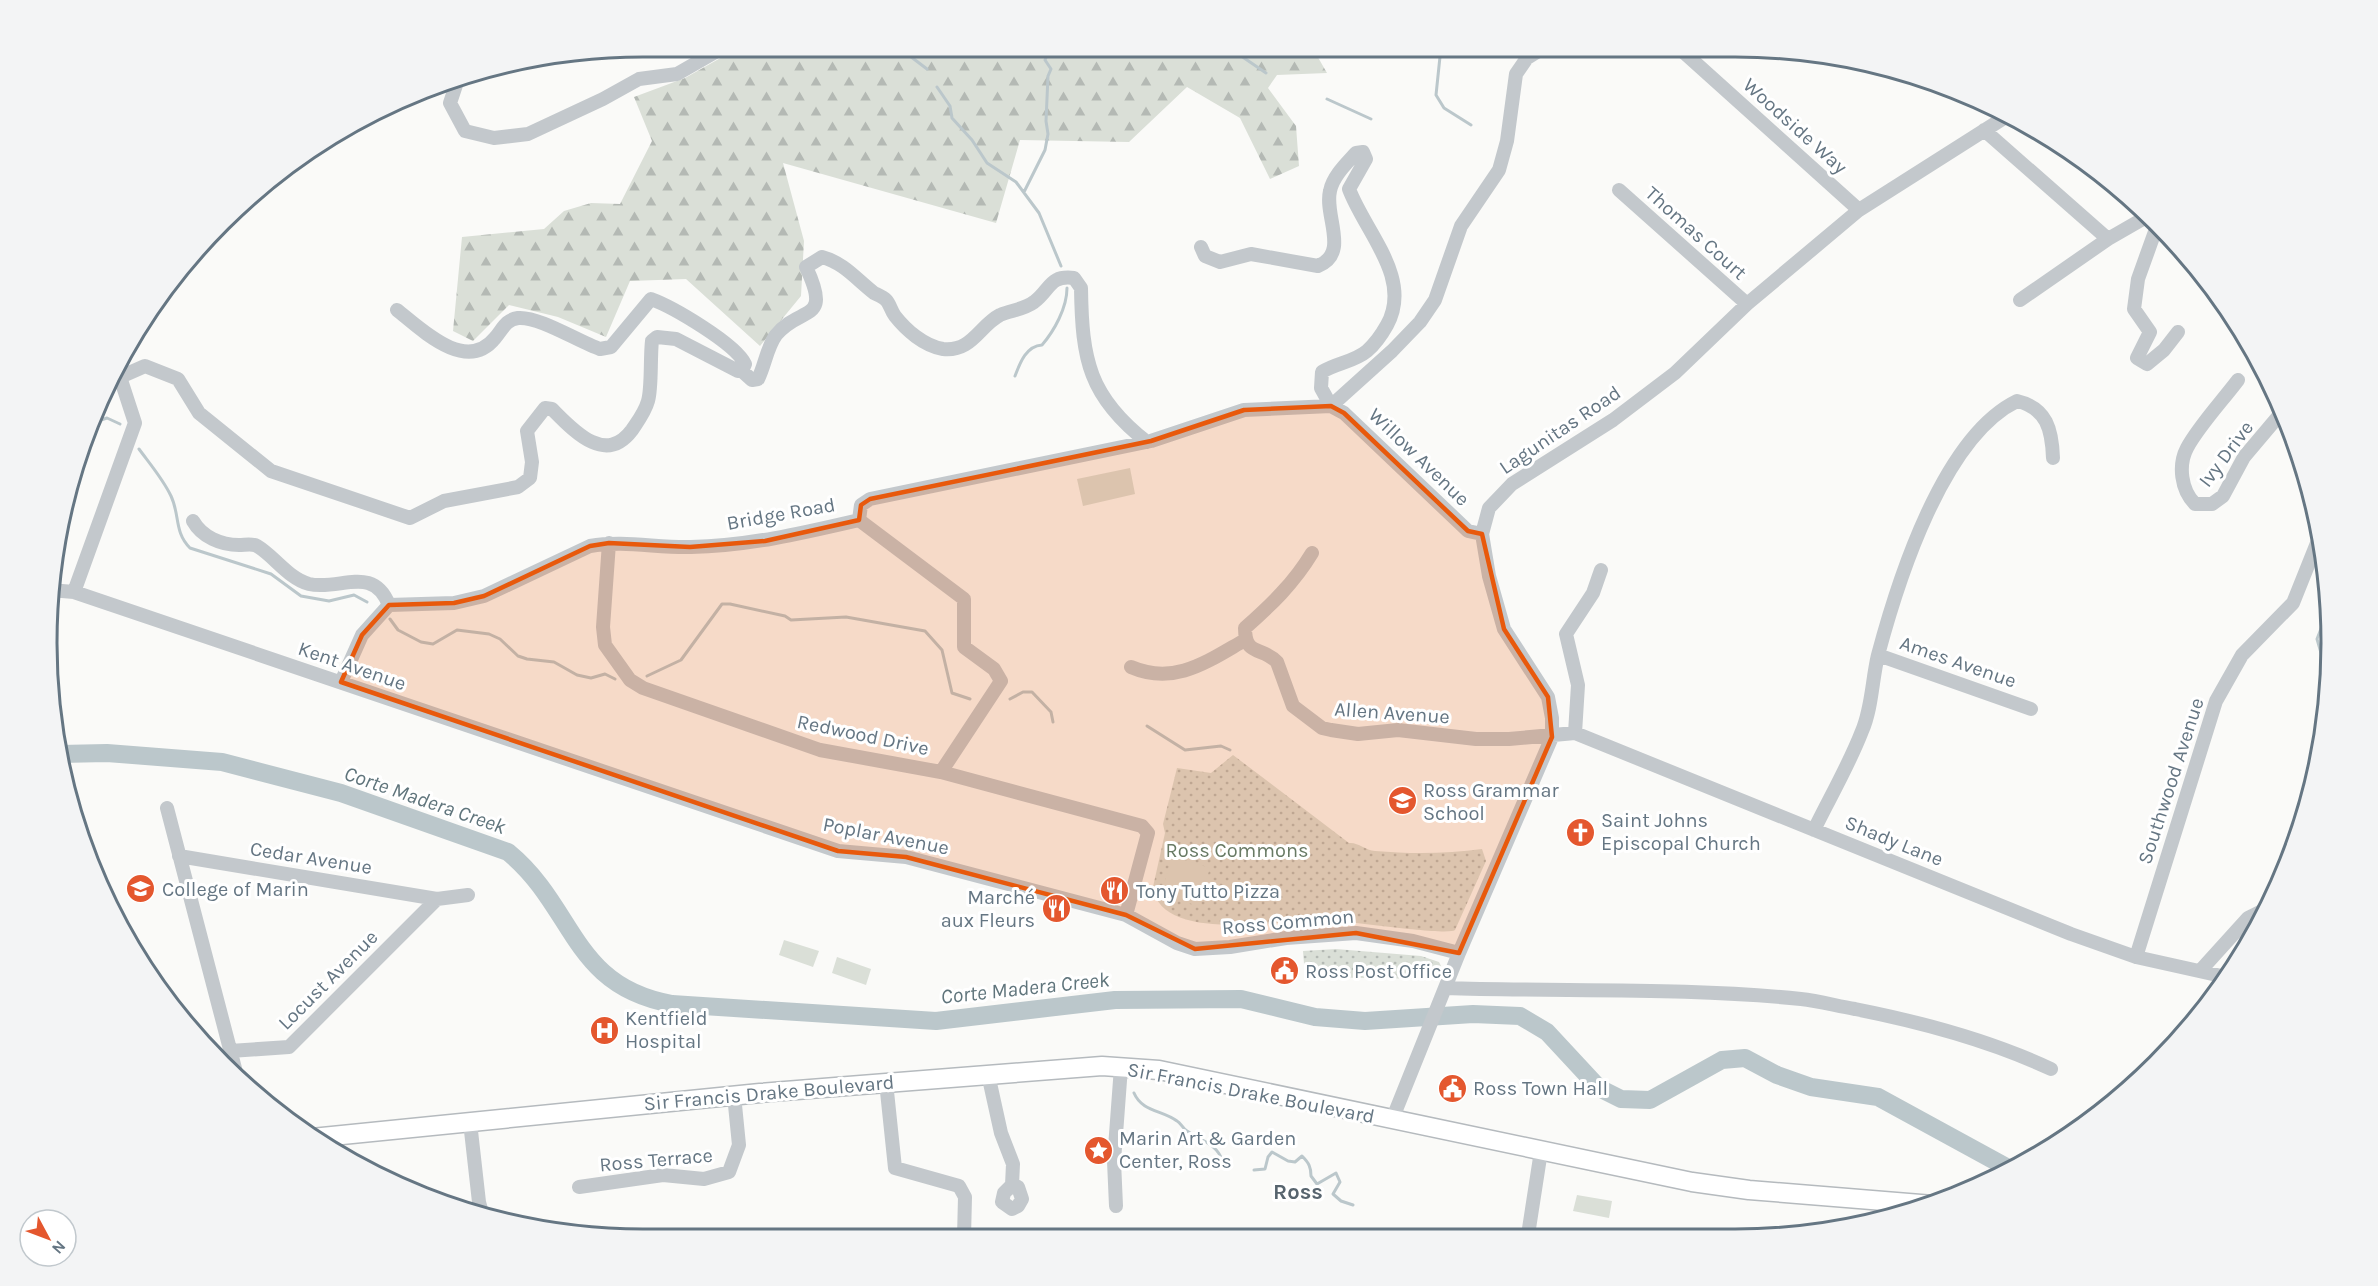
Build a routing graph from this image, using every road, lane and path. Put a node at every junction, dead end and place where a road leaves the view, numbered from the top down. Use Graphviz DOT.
graph roads {
  1 [pos="707,57"];
  2 [pos="1529,57"];
  3 [pos="1689,57"];
  4 [pos="455,88"];
  5 [pos="2000,120"];
  6 [pos="1984,130"];
  7 [pos="1618,190"];
  8 [pos="1859,210"];
  9 [pos="2140,220"];
  10 [pos="2154,234"];
  11 [pos="2108,239"];
  12 [pos="1201,247"];
  13 [pos="2020,300"];
  14 [pos="1747,304"];
  15 [pos="397,310"];
  16 [pos="2178,332"];
  17 [pos="741,371"];
  18 [pos="121,376"];
  19 [pos="120,378"];
  20 [pos="2238,380"];
  21 [pos="1331,406"];
  22 [pos="2276,419"];
  23 [pos="1147,442"];
  24 [pos="2054,458"];
  25 [pos="859,520"];
  26 [pos="193,521"];
  27 [pos="1482,534"];
  28 [pos="609,543"];
  29 [pos="2314,552"];
  30 [pos="1312,553"];
  31 [pos="1600,570"];
  32 [pos="59,591"];
  33 [pos="74,592"];
  34 [pos="389,605"];
  35 [pos="1245,640"];
  36 [pos="1878,655"];
  37 [pos="1131,668"];
  38 [pos="341,682"];
  39 [pos="2031,709"];
  40 [pos="1575,733"];
  41 [pos="1552,737"];
  42 [pos="941,772"];
  43 [pos="641,783"];
  44 [pos="167,808"];
  45 [pos="1814,830"];
  46 [pos="179,856"];
  47 [pos="468,895"];
  48 [pos="437,899"];
  49 [pos="1126,915"];
  50 [pos="2254,915"];
  51 [pos="1459,953"];
  52 [pos="2136,957"];
  53 [pos="2200,971"];
  54 [pos="2218,974"];
  55 [pos="1445,988"];
  56 [pos="230,1051"];
  57 [pos="233,1061"];
  58 [pos="1121,1067"];
  59 [pos="2050,1069"];
  60 [pos="988,1074"];
  61 [pos="886,1082"];
  62 [pos="734,1095"];
  63 [pos="1392,1120"];
  64 [pos="470,1122"];
  65 [pos="331,1139"];
  66 [pos="1541,1151"];
  67 [pos="1012,1185"];
  68 [pos="579,1187"];
  69 [pos="1907,1203"];
  70 [pos="480,1206"];
  71 [pos="1116,1206"];
  72 [pos="964,1229"];
  73 [pos="1529,1229"];
  1 -- 4 [label="street"];
  2 -- 21 [label="street"];
  3 -- 8 [label="street, Woodside Way"];
  5 -- 6 [label="street, Lagunitas Road"];
  6 -- 8 [label="street, Lagunitas Road"];
  6 -- 11 [label="street"];
  7 -- 14 [label="street, Thomas Court"];
  8 -- 14 [label="street, Lagunitas Road"];
  9 -- 11 [label="street"];
  10 -- 16 [label="street"];
  11 -- 13 [label="street"];
  12 -- 21 [label="street"];
  14 -- 27 [label="street, Lagunitas Road"];
  15 -- 17 [label="street"];
  17 -- 18 [label="street"];
  17 -- 23 [label="street"];
  19 -- 33 [label="street"];
  20 -- 22 [label="street, Ivy Drive"];
  21 -- 23 [label="street, Bridge Road"];
  21 -- 27 [label="street, Willow Avenue"];
  23 -- 25 [label="street, Bridge Road"];
  24 -- 36 [label="street"];
  25 -- 28 [label="street, Bridge Road"];
  25 -- 42 [label="street"];
  26 -- 34 [label="street"];
  27 -- 41 [label="street, Lagunitas Road"];
  28 -- 34 [label="street, Bridge Road"];
  28 -- 42 [label="street, Redwood Drive"];
  29 -- 52 [label="street, Southwood Avenue"];
  30 -- 35 [label="street"];
  31 -- 40 [label="street"];
  32 -- 33 [label="street, Kent Avenue"];
  33 -- 38 [label="street, Kent Avenue"];
  34 -- 38 [label="street"];
  35 -- 37 [label="street"];
  35 -- 41 [label="street, Allen Avenue"];
  36 -- 39 [label="street, Ames Avenue"];
  36 -- 45 [label="street, Ames Avenue"];
  38 -- 43 [label="street, Kent Avenue"];
  40 -- 41 [label="street"];
  40 -- 45 [label="street, Shady Lane"];
  41 -- 51 [label="street, Lagunitas Road"];
  42 -- 49 [label="street, Redwood Drive"];
  43 -- 49 [label="street, Poplar Avenue"];
  44 -- 46 [label="street"];
  45 -- 52 [label="street, Shady Lane"];
  46 -- 48 [label="street, Cedar Avenue"];
  46 -- 56 [label="street"];
  47 -- 48 [label="street, Cedar Avenue"];
  48 -- 56 [label="street, Locust Avenue"];
  49 -- 51 [label="street, Ross Common"];
  50 -- 53 [label="street"];
  51 -- 55 [label="street, Lagunitas Road"];
  52 -- 53 [label="street, Shady Lane"];
  53 -- 54 [label="street, Shady Lane"];
  55 -- 59 [label="street"];
  55 -- 63 [label="street, Lagunitas Road"];
  56 -- 57 [label="street"];
  58 -- 60 [label="main road, Sir Francis Drake Boulevard"];
  58 -- 63 [label="main road, Sir Francis Drake Boulevard"];
  58 -- 71 [label="street"];
  60 -- 61 [label="main road, Sir Francis Drake Boulevard"];
  60 -- 67 [label="street"];
  61 -- 62 [label="main road, Sir Francis Drake Boulevard"];
  61 -- 72 [label="street"];
  62 -- 64 [label="main road, Sir Francis Drake Boulevard"];
  62 -- 68 [label="street, Ross Terrace"];
  63 -- 66 [label="main road, Sir Francis Drake Boulevard"];
  64 -- 65 [label="main road, Sir Francis Drake Boulevard"];
  64 -- 70 [label="street"];
  66 -- 69 [label="main road, Sir Francis Drake Boulevard"];
  66 -- 73 [label="street"];
}
